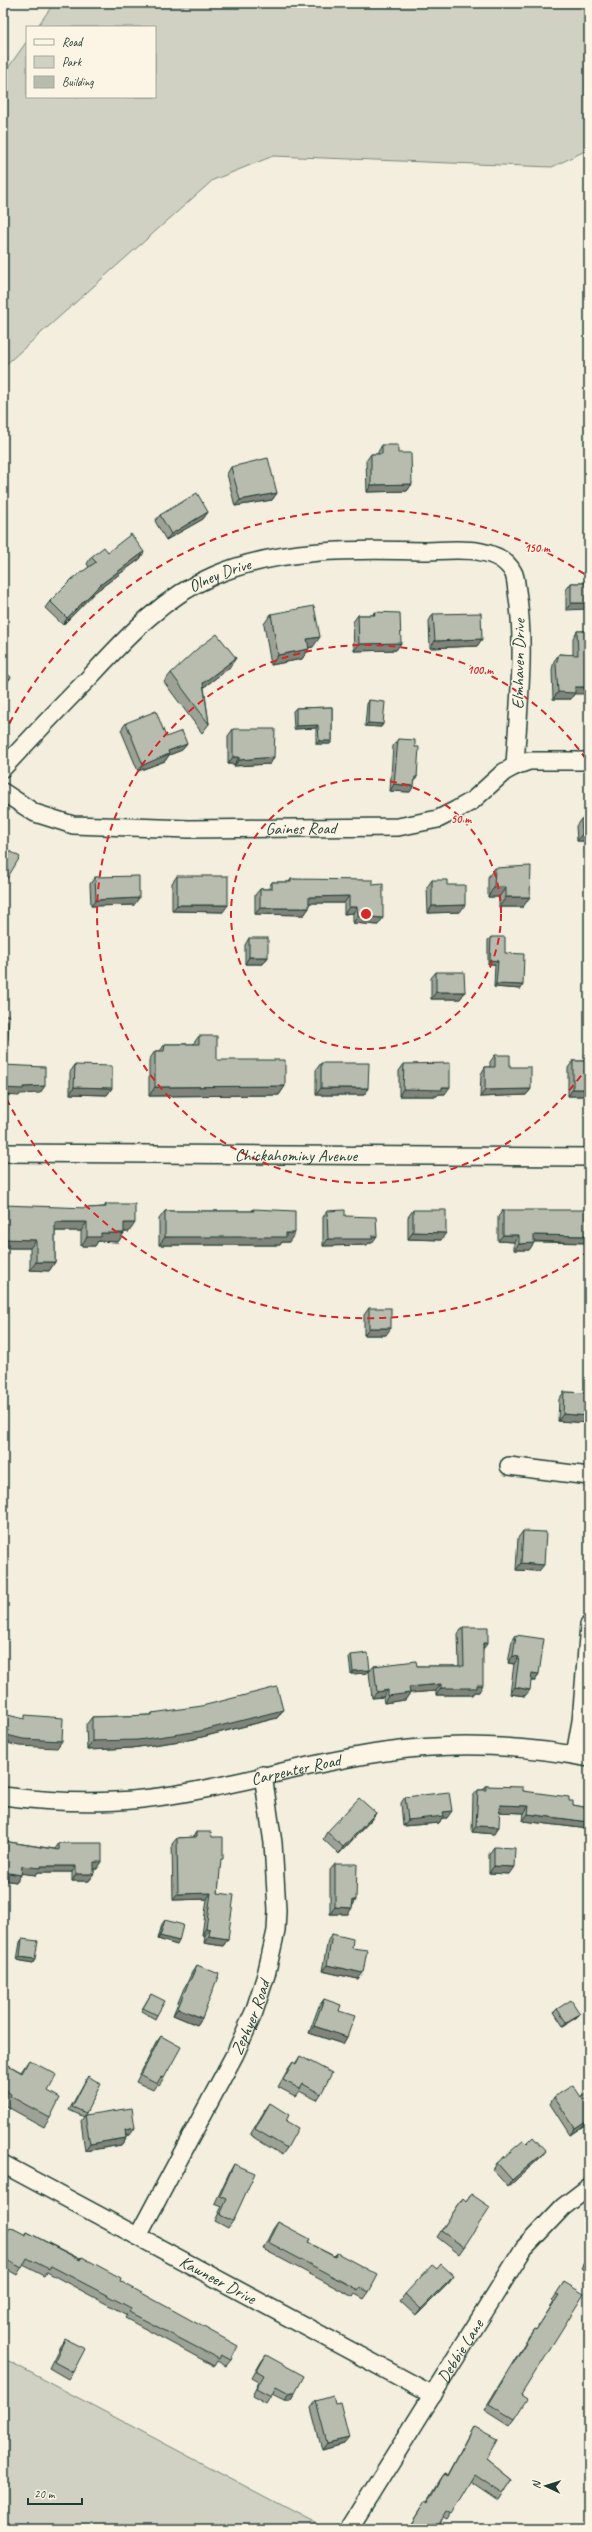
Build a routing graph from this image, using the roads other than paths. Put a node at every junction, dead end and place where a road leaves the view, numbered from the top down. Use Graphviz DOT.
graph roads {
  1 [pos="507,564"];
  2 [pos="589,761"];
  3 [pos="515,766"];
  4 [pos="3,768"];
  5 [pos="3,792"];
  6 [pos="3,1153"];
  7 [pos="589,1157"];
  8 [pos="508,1466"];
  9 [pos="589,1476"];
  10 [pos="589,1625"];
  11 [pos="582,1757"];
  12 [pos="263,1775"];
  13 [pos="3,1796"];
  14 [pos="3,2164"];
  15 [pos="589,2187"];
  16 [pos="138,2236"];
  17 [pos="433,2395"];
  18 [pos="349,2529"];
  1 -- 3 [label="street, Elmhaven Drive"];
  1 -- 4 [label="street, Olney Drive"];
  2 -- 3 [label="street, Gaines Road"];
  3 -- 5 [label="street, Gaines Road"];
  6 -- 7 [label="street, Chickahominy Avenue"];
  8 -- 9 [label="street"];
  10 -- 11 [label="street"];
  11 -- 12 [label="street, Carpenter Road"];
  12 -- 13 [label="street, Carpenter Road"];
  12 -- 16 [label="street, Zephyer Road"];
  14 -- 16 [label="street, Kawneer Drive"];
  15 -- 17 [label="street, Debbie Lane"];
  16 -- 17 [label="street, Kawneer Drive"];
  17 -- 18 [label="street, Debbie Lane"];
}
